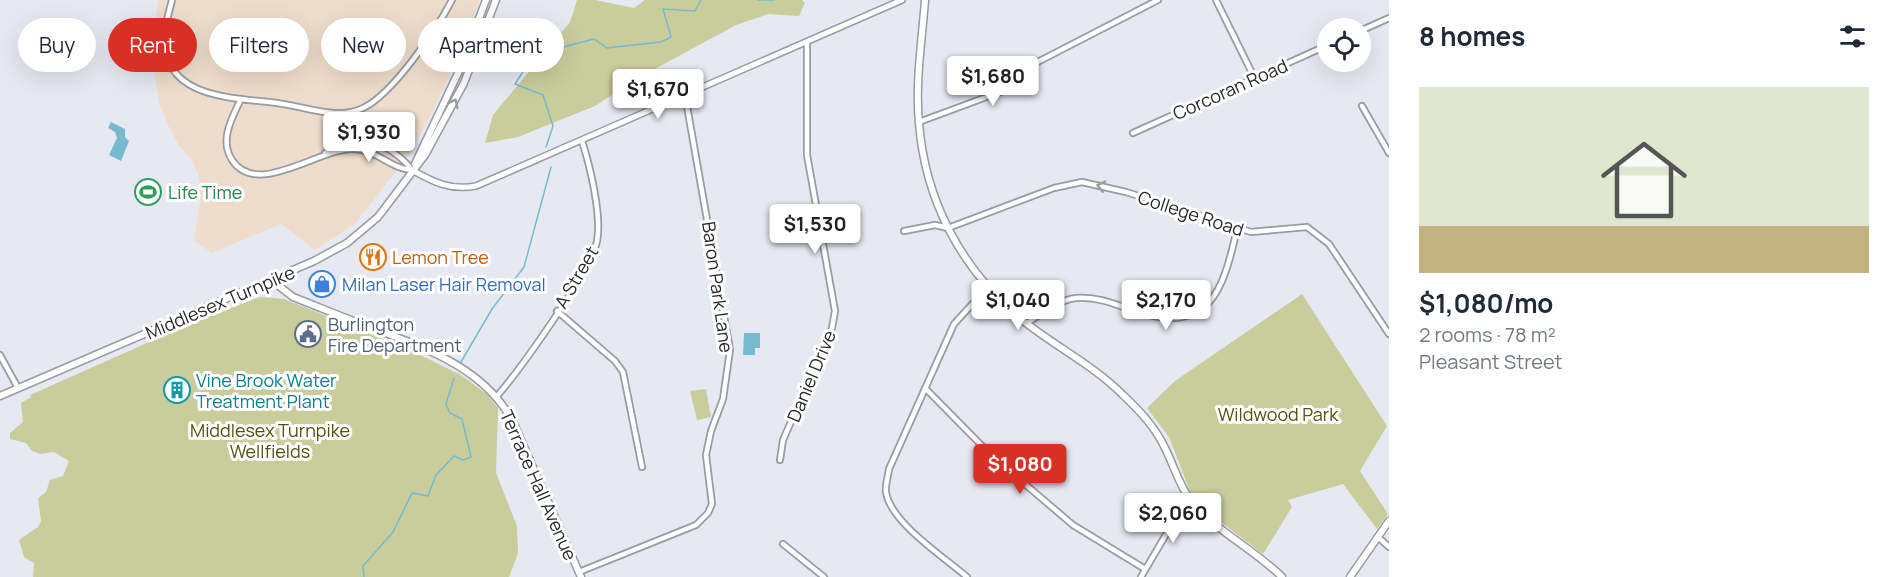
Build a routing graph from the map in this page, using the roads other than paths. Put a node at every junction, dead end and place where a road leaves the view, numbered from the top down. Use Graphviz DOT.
graph roads {
  1 [pos="172,0"];
  2 [pos="452,0"];
  3 [pos="486,0"];
  4 [pos="496,0"];
  5 [pos="902,0"];
  6 [pos="925,0"];
  7 [pos="1158,0"];
  8 [pos="1216,0"];
  9 [pos="1389,18"];
  10 [pos="1371,26"];
  11 [pos="807,42"];
  12 [pos="1317,50"];
  13 [pos="1254,77"];
  14 [pos="685,95"];
  15 [pos="241,99"];
  16 [pos="1362,105"];
  17 [pos="919,122"];
  18 [pos="1133,133"];
  19 [pos="582,141"];
  20 [pos="1389,153"];
  21 [pos="320,156"];
  22 [pos="412,170"];
  23 [pos="948,228"];
  24 [pos="1237,229"];
  25 [pos="904,231"];
  26 [pos="277,278"];
  27 [pos="988,287"];
  28 [pos="557,311"];
  29 [pos="1028,324"];
  30 [pos="1389,334"];
  31 [pos="0,354"];
  32 [pos="18,388"];
  33 [pos="925,388"];
  34 [pos="0,396"];
  35 [pos="496,396"];
  36 [pos="780,460"];
  37 [pos="642,467"];
  38 [pos="1190,499"];
  39 [pos="1389,521"];
  40 [pos="1378,537"];
  41 [pos="783,544"];
  42 [pos="1389,548"];
  43 [pos="1145,569"];
  44 [pos="580,575"];
  45 [pos="824,577"];
  46 [pos="967,577"];
  47 [pos="1141,577"];
  48 [pos="1282,577"];
  49 [pos="1350,577"];
  1 -- 15 [label="street"];
  2 -- 15 [label="street"];
  3 -- 22 [label="main road, Middlesex Turnpike"];
  22 -- 4 [label="main road, Middlesex Turnpike, one-way"];
  5 -- 11 [label="street"];
  6 -- 17 [label="main road"];
  7 -- 17 [label="street"];
  8 -- 13 [label="street"];
  9 -- 10 [label="street"];
  11 -- 14 [label="street"];
  11 -- 36 [label="street, Daniel Drive"];
  12 -- 13 [label="street, Corcoran Road"];
  13 -- 18 [label="street, Corcoran Road"];
  14 -- 19 [label="street"];
  14 -- 44 [label="street, Baron Park Lane"];
  15 -- 21 [label="street"];
  16 -- 20 [label="street"];
  17 -- 23 [label="main road"];
  19 -- 22 [label="street"];
  19 -- 28 [label="street, A Street"];
  21 -- 22 [label="street"];
  21 -- 22 [label="street"];
  22 -- 26 [label="main road, Middlesex Turnpike"];
  24 -- 23 [label="street, College Road, one-way"];
  23 -- 25 [label="street"];
  23 -- 27 [label="main road"];
  24 -- 29 [label="street"];
  24 -- 30 [label="street, College Road"];
  26 -- 32 [label="main road, Middlesex Turnpike"];
  26 -- 35 [label="main road, Terrace Hall Avenue"];
  27 -- 29 [label="main road"];
  27 -- 33 [label="street"];
  28 -- 35 [label="street, A Street"];
  28 -- 37 [label="street"];
  29 -- 38 [label="main road"];
  31 -- 32 [label="street"];
  32 -- 34 [label="main road, Middlesex Turnpike"];
  33 -- 43 [label="street"];
  33 -- 46 [label="street"];
  35 -- 44 [label="main road, Terrace Hall Avenue"];
  38 -- 43 [label="street"];
  38 -- 48 [label="main road"];
  39 -- 40 [label="main road"];
  40 -- 42 [label="street"];
  40 -- 49 [label="main road"];
  41 -- 45 [label="street"];
  43 -- 47 [label="street"];
}
